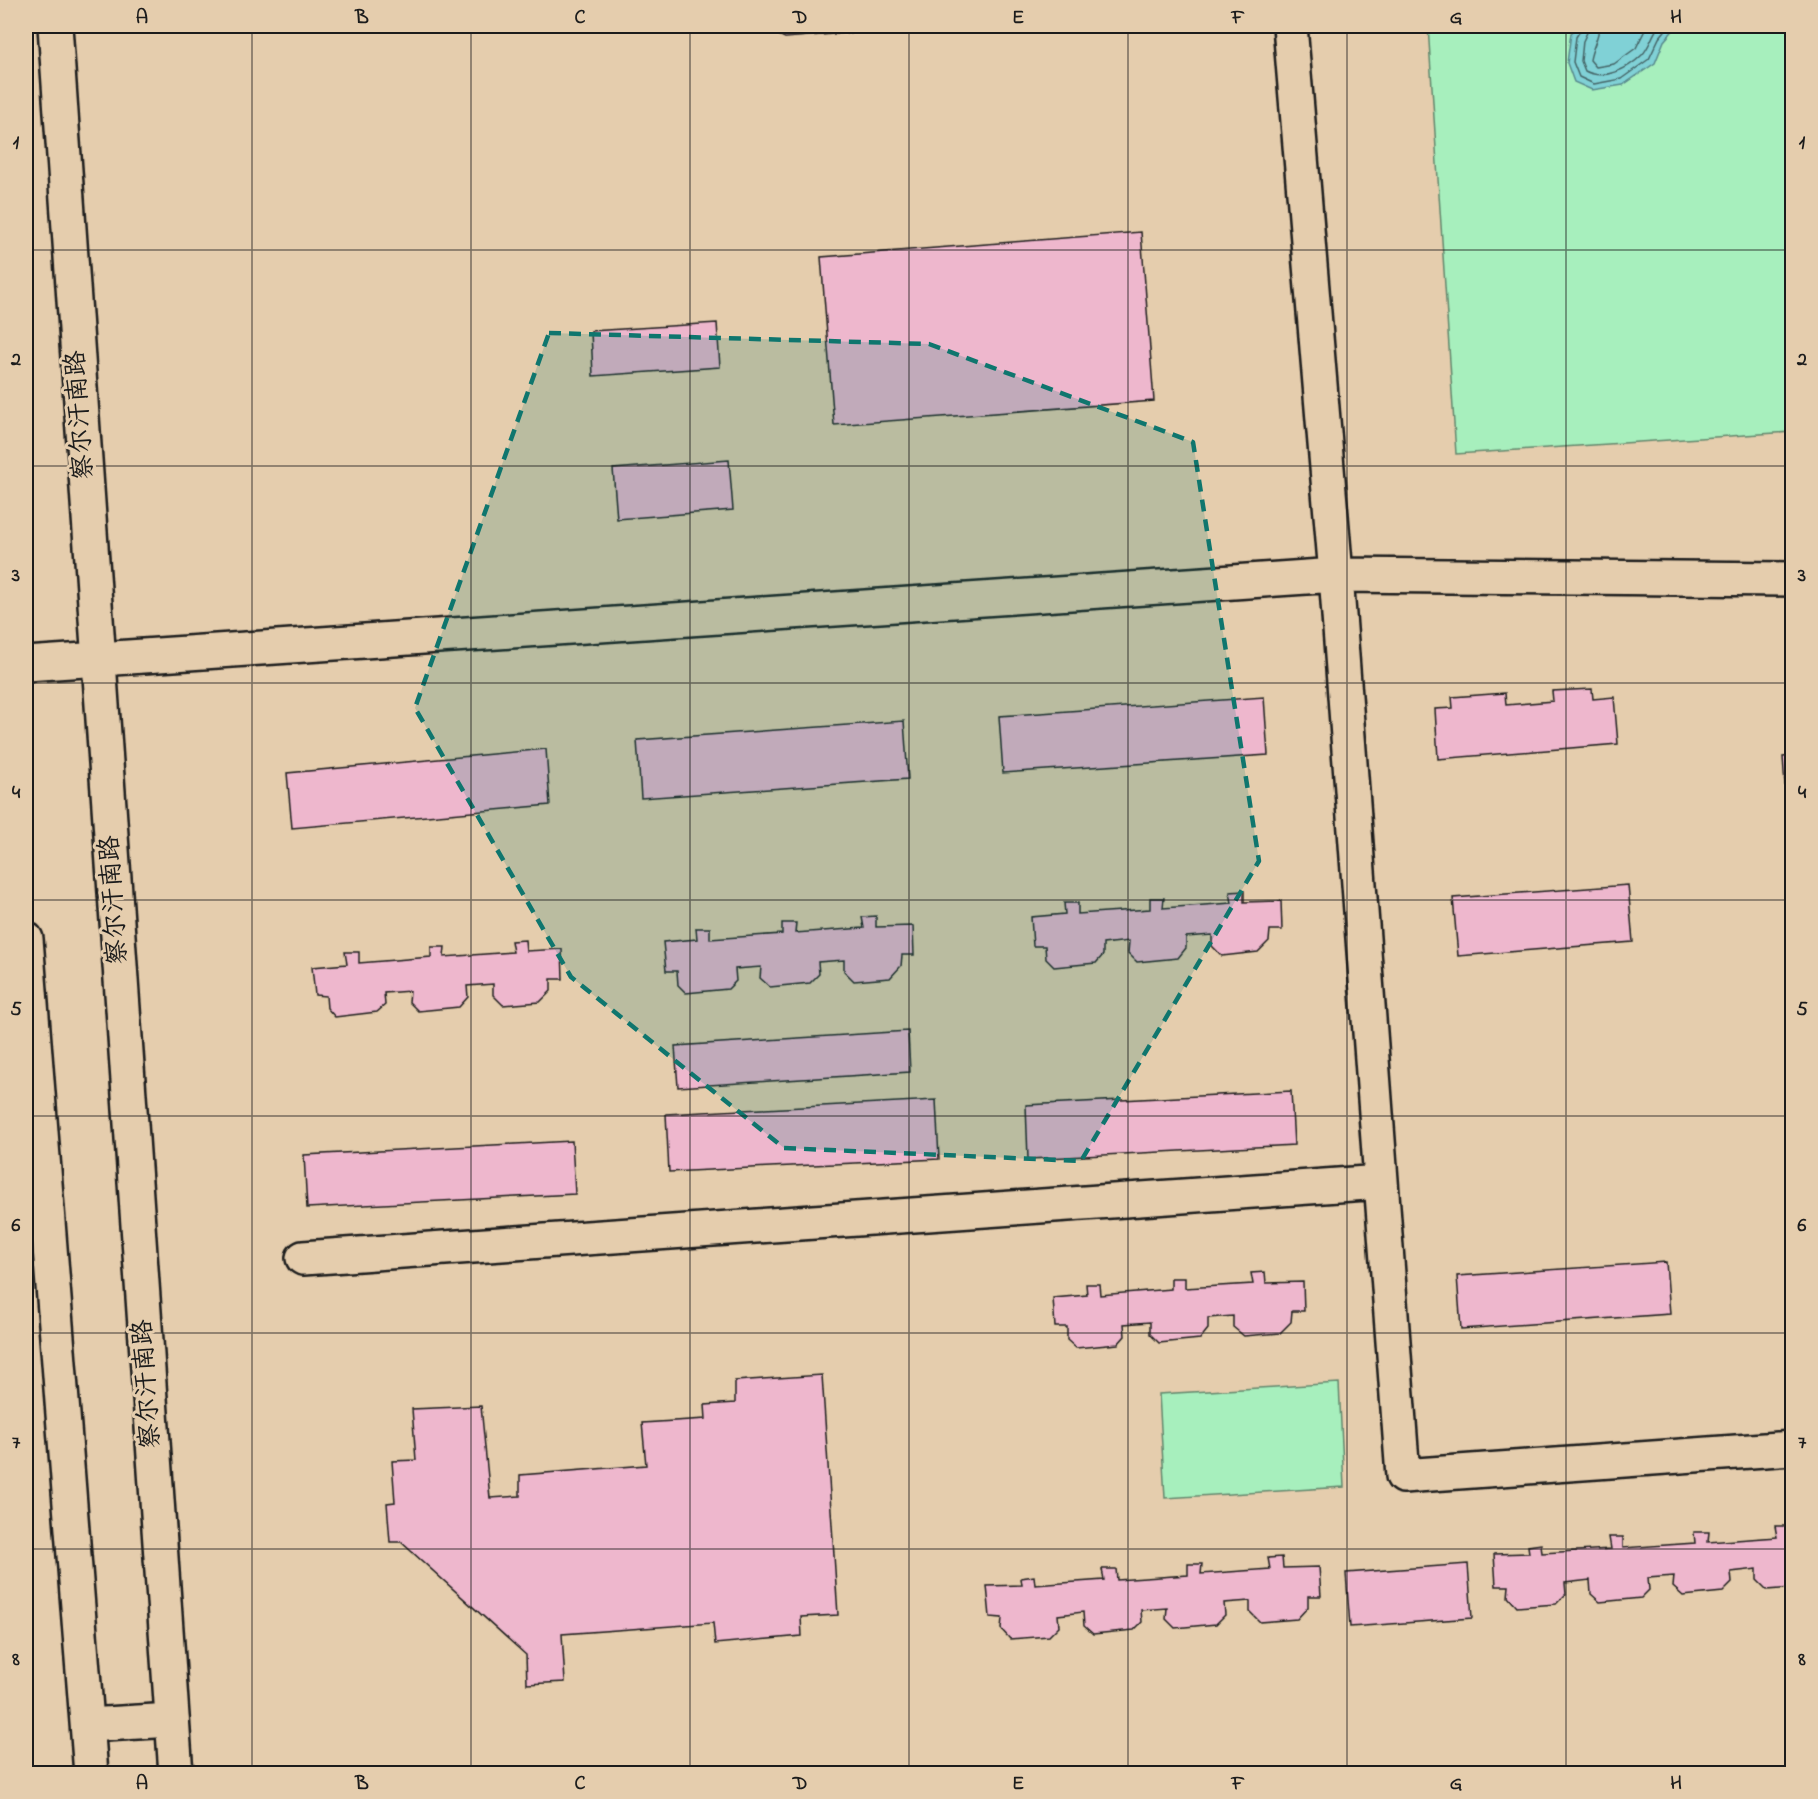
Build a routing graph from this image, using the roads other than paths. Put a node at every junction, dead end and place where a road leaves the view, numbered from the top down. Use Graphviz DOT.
graph roads {
  1 [pos="55,26"];
  2 [pos="1290,26"];
  3 [pos="1336,575"];
  4 [pos="1792,579"];
  5 [pos="98,659"];
  6 [pos="26,664"];
  7 [pos="26,939"];
  8 [pos="1381,1182"];
  9 [pos="303,1258"];
  10 [pos="1792,1448"];
  11 [pos="172,1720"];
  12 [pos="88,1725"];
  13 [pos="91,1773"];
  14 [pos="176,1773"];
  1 -- 5 [label="street, 察尔汗南路"];
  2 -- 3 [label="street"];
  3 -- 4 [label="street"];
  3 -- 5 [label="street"];
  3 -- 8 [label="street"];
  5 -- 6 [label="street"];
  5 -- 11 [label="street, 察尔汗南路"];
  7 -- 12 [label="street"];
  8 -- 9 [label="street"];
  8 -- 10 [label="street"];
  11 -- 12 [label="street"];
  11 -- 14 [label="street, 察尔汗南路"];
  12 -- 13 [label="street"];
}
